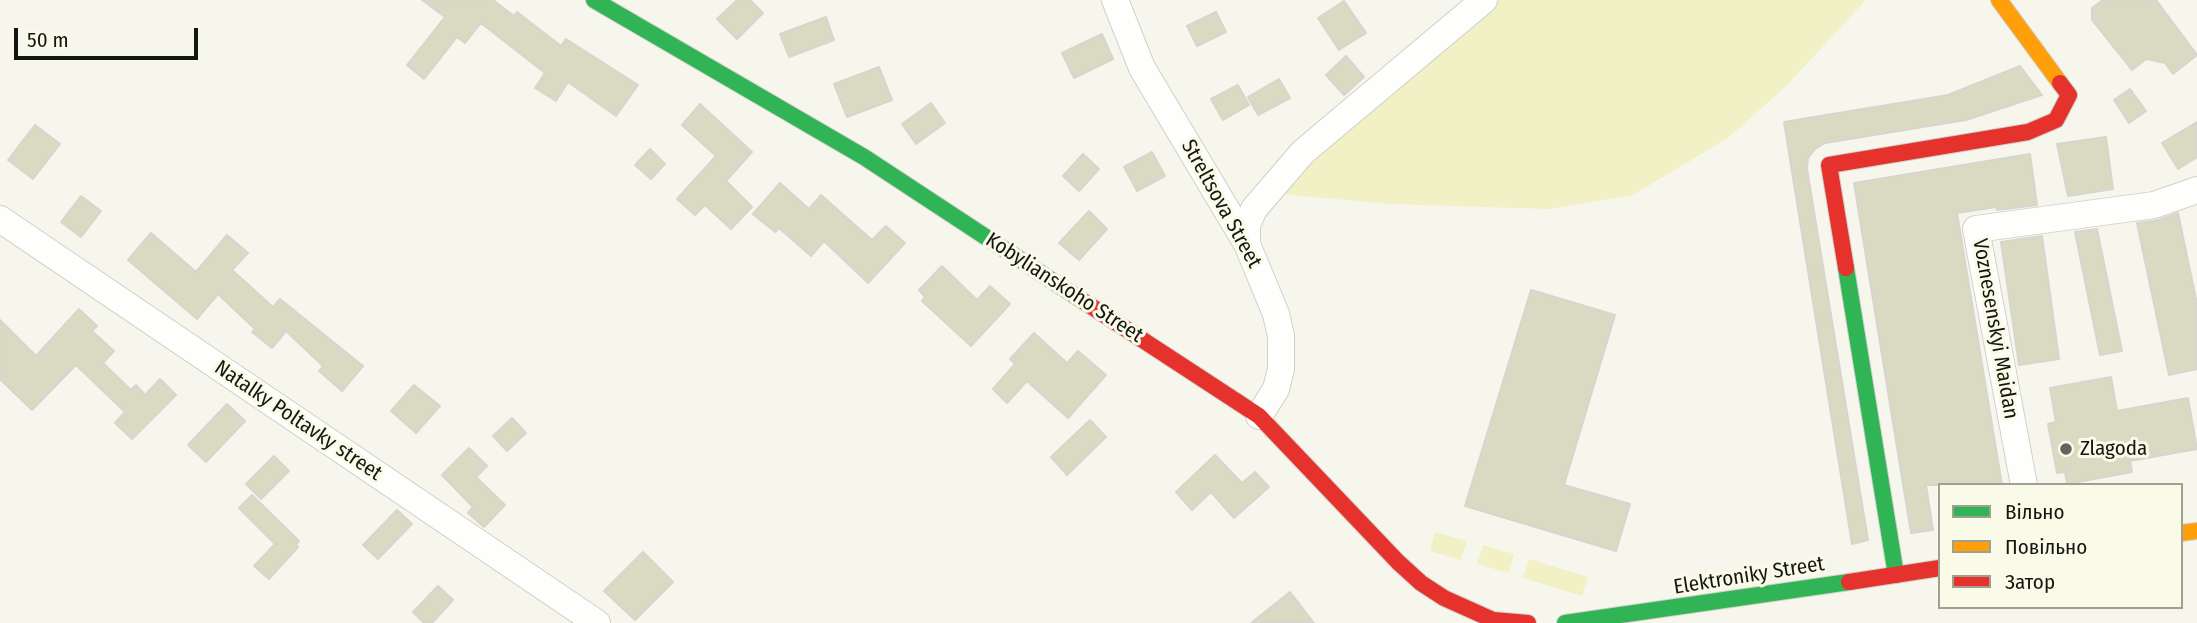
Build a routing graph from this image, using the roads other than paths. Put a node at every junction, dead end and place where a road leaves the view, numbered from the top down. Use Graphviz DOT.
graph roads {
  1 [pos="594,0"];
  2 [pos="1115,0"];
  3 [pos="1484,0"];
  4 [pos="1999,0"];
  5 [pos="2197,190"];
  6 [pos="0,219"];
  7 [pos="1247,244"];
  8 [pos="1259,416"];
  9 [pos="2024,483"];
  10 [pos="1938,568"];
  11 [pos="1896,575"];
  12 [pos="1492,622"];
  13 [pos="597,623"];
  14 [pos="1528,623"];
  15 [pos="1565,623"];
  1 -- 8 [label="main road, Kobylianskoho Street"];
  2 -- 7 [label="street, Streltsova Street"];
  3 -- 7 [label="street"];
  4 -- 11 [label="main road"];
  5 -- 9 [label="street, Voznesenskyi Maidan"];
  6 -- 13 [label="street, Natalky Poltavky street"];
  7 -- 8 [label="street, Streltsova Street"];
  8 -- 12 [label="main road, Kobylianskoho Street"];
  10 -- 11 [label="main road, Elektroniky Street"];
  11 -- 15 [label="main road, Elektroniky Street"];
  12 -- 14 [label="main road"];
}
